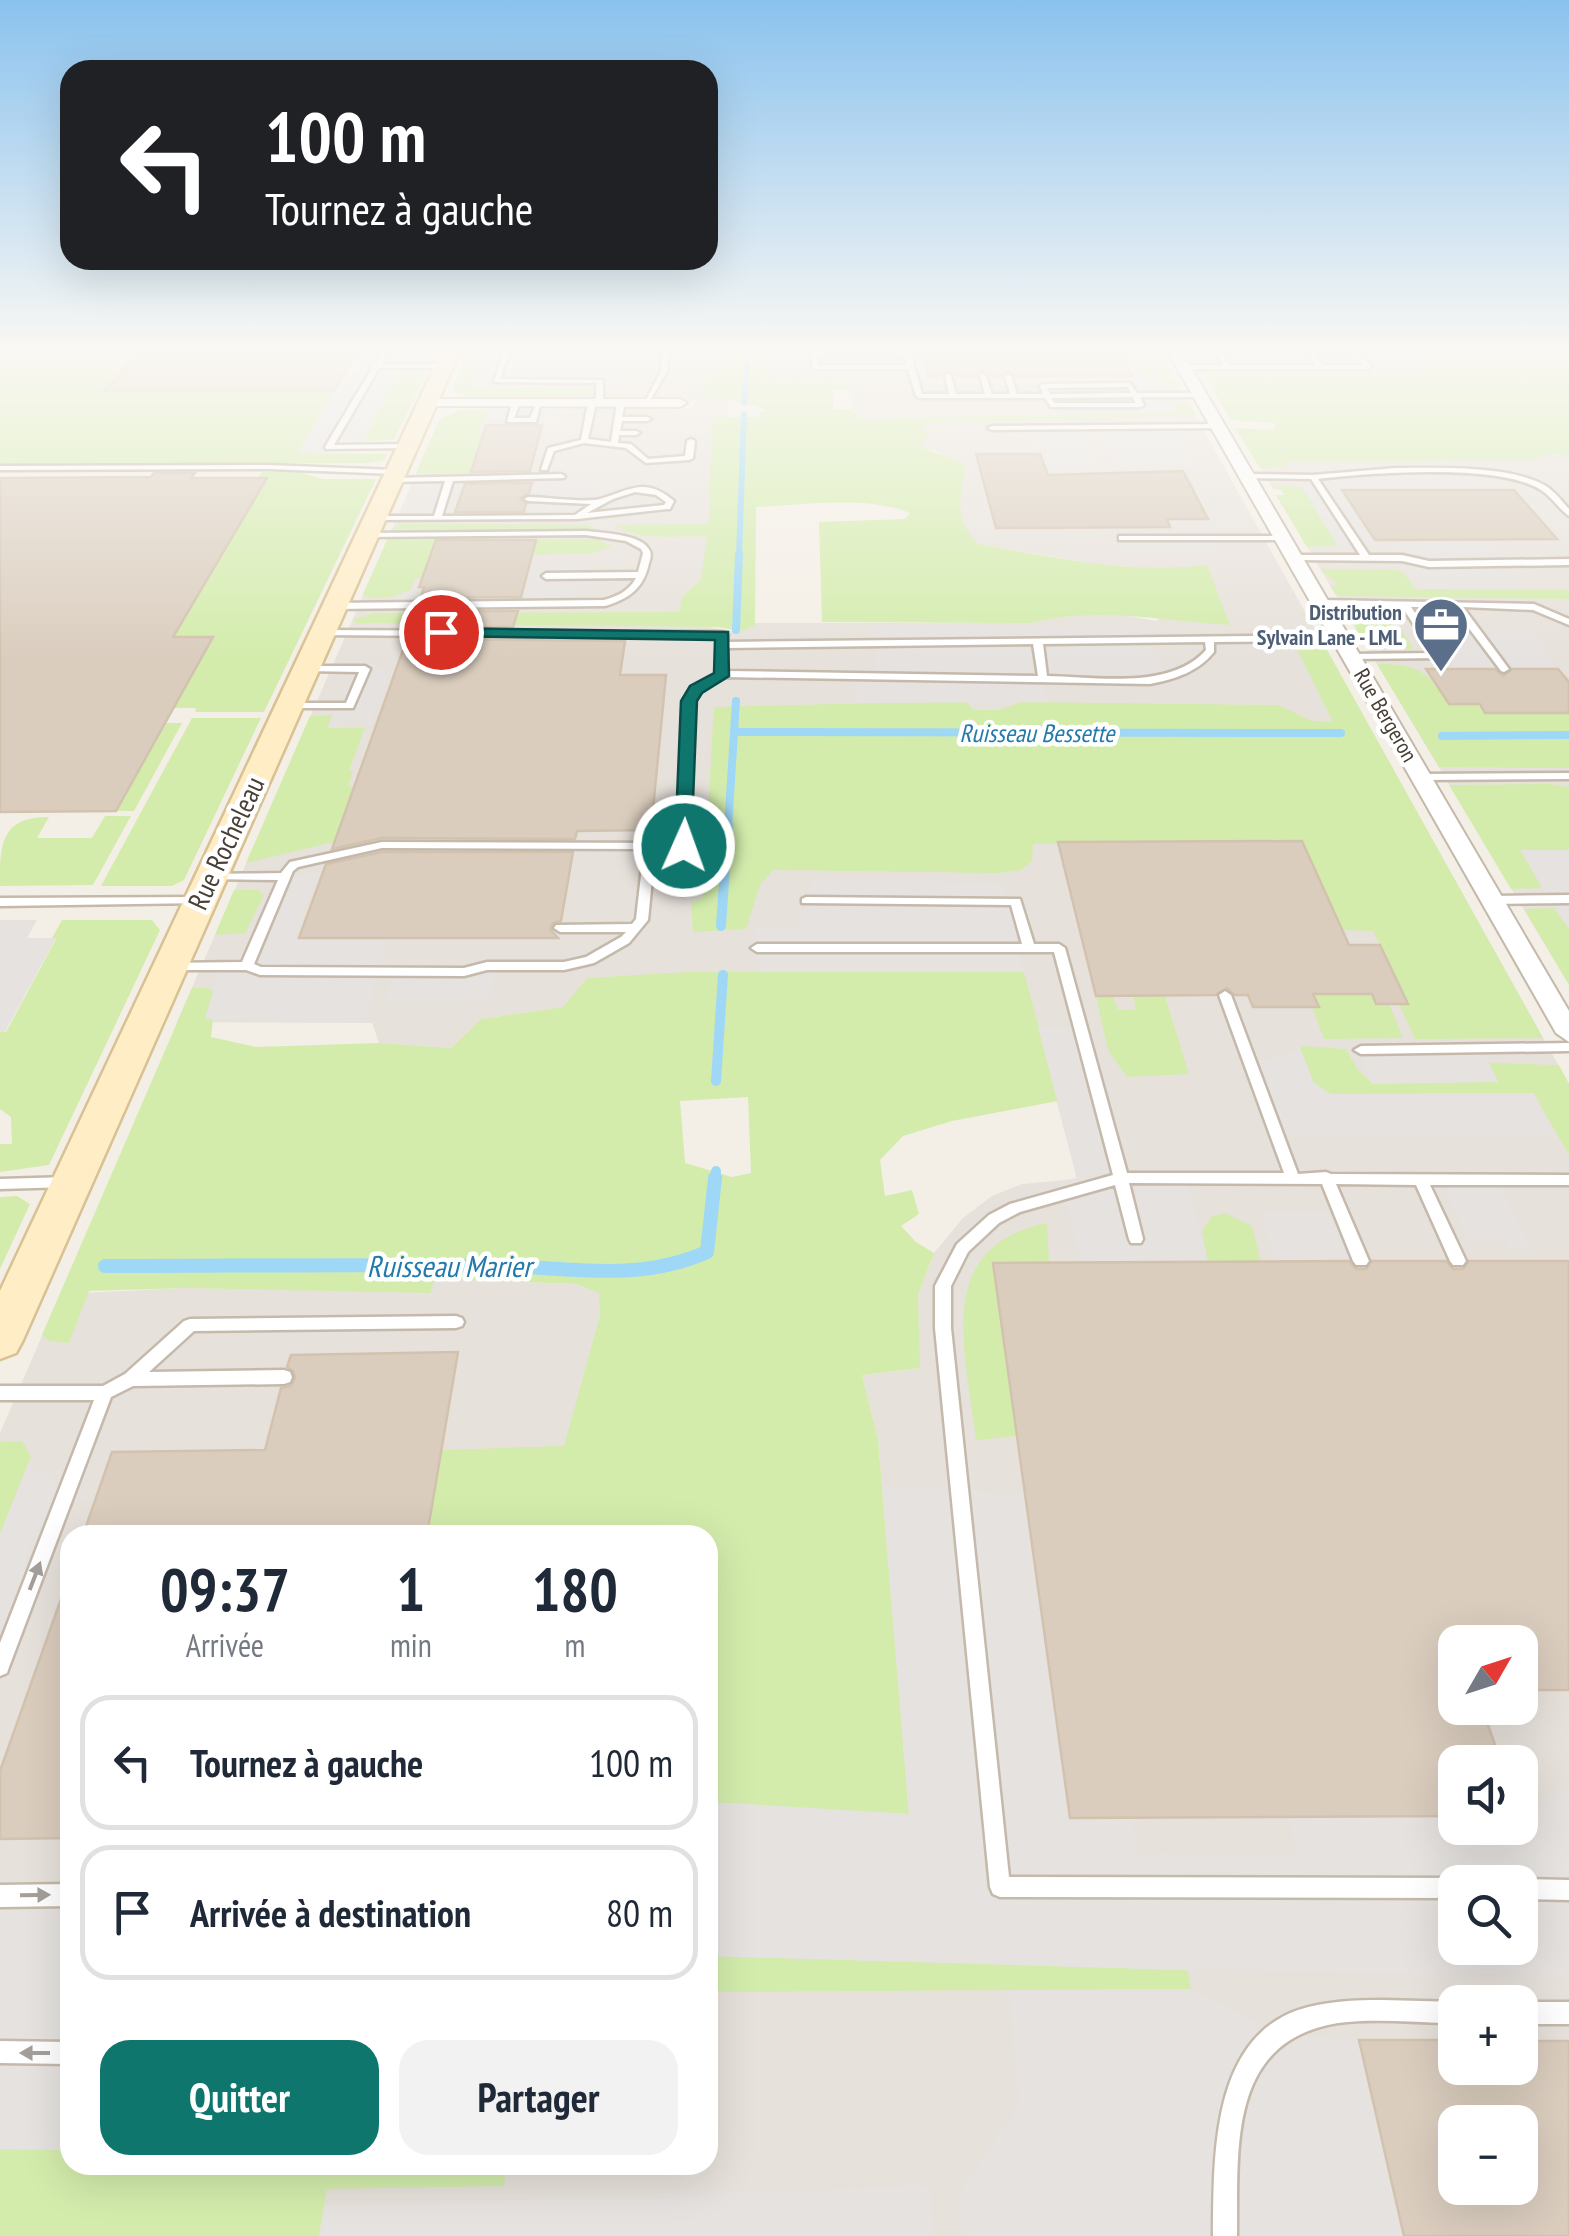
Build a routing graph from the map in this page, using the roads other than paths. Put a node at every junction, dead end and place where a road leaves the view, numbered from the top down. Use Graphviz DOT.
graph roads {
  1 [pos="346,451"];
  2 [pos="405,451"];
  3 [pos="550,451"];
  4 [pos="633,451"];
  5 [pos="689,451"];
  6 [pos="1234,451"];
  7 [pos="398,466"];
  8 [pos="0,468"];
  9 [pos="544,468"];
  10 [pos="1381,472"];
  11 [pos="561,476"];
  12 [pos="1248,476"];
  13 [pos="1312,477"];
  14 [pos="450,479"];
  15 [pos="1392,487"];
  16 [pos="528,499"];
  17 [pos="596,502"];
  18 [pos="1569,514"];
  19 [pos="576,517"];
  20 [pos="437,518"];
  21 [pos="370,526"];
  22 [pos="1122,538"];
  23 [pos="1283,538"];
  24 [pos="1295,558"];
  25 [pos="1366,558"];
  26 [pos="1569,562"];
  27 [pos="642,575"];
  28 [pos="546,576"];
  29 [pos="1321,603"];
  30 [pos="1405,604"];
  31 [pos="1456,604"];
  32 [pos="328,619"];
  33 [pos="1569,622"];
  34 [pos="1209,640"];
  35 [pos="1038,644"];
  36 [pos="722,645"];
  37 [pos="1347,647"];
  38 [pos="306,668"];
  39 [pos="1504,669"];
  40 [pos="722,674"];
  41 [pos="1043,680"];
  42 [pos="289,706"];
  43 [pos="1569,776"];
  44 [pos="1422,777"];
  45 [pos="650,846"];
  46 [pos="286,876"];
  47 [pos="205,889"];
  48 [pos="1569,899"];
  49 [pos="1492,900"];
  50 [pos="806,901"];
  51 [pos="0,902"];
  52 [pos="560,928"];
  53 [pos="637,928"];
  54 [pos="758,948"];
  55 [pos="1029,948"];
  56 [pos="247,966"];
  57 [pos="170,967"];
  58 [pos="1225,995"];
  59 [pos="1563,1012"];
  60 [pos="1569,1033"];
  61 [pos="1569,1047"];
  62 [pos="1361,1050"];
  63 [pos="1292,1177"];
  64 [pos="1121,1178"];
  65 [pos="1326,1178"];
  66 [pos="1420,1178"];
  67 [pos="1569,1180"];
  68 [pos="72,1182"];
  69 [pos="0,1184"];
  70 [pos="1136,1238"];
  71 [pos="1361,1261"];
  72 [pos="1458,1261"];
  73 [pos="456,1322"];
  74 [pos="4,1324"];
  75 [pos="284,1376"];
  76 [pos="131,1379"];
  77 [pos="0,1392"];
  78 [pos="105,1393"];
  79 [pos="0,1668"];
  80 [pos="1438,1888"];
  81 [pos="1538,1890"];
  82 [pos="1569,1890"];
  83 [pos="60,1895"];
  84 [pos="0,1896"];
  85 [pos="1438,2012"];
  86 [pos="1538,2012"];
  87 [pos="1569,2013"];
  88 [pos="0,2052"];
  89 [pos="60,2052"];
  90 [pos="1226,2236"];
  1 -- 7 [label="lane"];
  2 -- 7 [label="street, Rue Rocheleau"];
  3 -- 9 [label="lane"];
  4 -- 5 [label="lane"];
  6 -- 12 [label="street, Rue Bergeron"];
  7 -- 8 [label="lane"];
  7 -- 14 [label="lane"];
  7 -- 21 [label="street, Rue Rocheleau"];
  10 -- 13 [label="lane"];
  10 -- 15 [label="lane"];
  10 -- 18 [label="lane"];
  11 -- 14 [label="lane"];
  12 -- 13 [label="lane"];
  12 -- 23 [label="street, Rue Bergeron"];
  13 -- 25 [label="lane"];
  14 -- 20 [label="lane"];
  16 -- 17 [label="lane"];
  17 -- 19 [label="lane"];
  17 -- 19 [label="lane"];
  19 -- 20 [label="lane"];
  20 -- 21 [label="lane"];
  21 -- 27 [label="lane"];
  21 -- 32 [label="street, Rue Rocheleau"];
  22 -- 23 [label="lane"];
  23 -- 24 [label="street, Rue Bergeron"];
  24 -- 25 [label="lane"];
  24 -- 29 [label="street, Rue Bergeron"];
  25 -- 26 [label="lane"];
  27 -- 28 [label="lane"];
  27 -- 32 [label="lane"];
  29 -- 30 [label="lane"];
  29 -- 37 [label="street, Rue Bergeron"];
  30 -- 31 [label="lane"];
  30 -- 37 [label="lane"];
  31 -- 33 [label="lane"];
  31 -- 39 [label="lane"];
  32 -- 36 [label="lane"];
  32 -- 38 [label="street, Rue Rocheleau"];
  34 -- 35 [label="lane"];
  34 -- 37 [label="lane"];
  34 -- 41 [label="lane"];
  35 -- 36 [label="lane"];
  35 -- 41 [label="lane"];
  36 -- 40 [label="lane"];
  37 -- 44 [label="street, Rue Bergeron"];
  38 -- 42 [label="street, Rue Rocheleau"];
  38 -- 42 [label="lane"];
  40 -- 41 [label="lane"];
  40 -- 45 [label="lane"];
  42 -- 47 [label="street, Rue Rocheleau"];
  43 -- 44 [label="lane"];
  44 -- 49 [label="street, Rue Bergeron"];
  45 -- 46 [label="lane"];
  45 -- 53 [label="lane"];
  46 -- 47 [label="lane"];
  46 -- 56 [label="lane"];
  47 -- 51 [label="lane"];
  47 -- 57 [label="street, Rue Rocheleau"];
  48 -- 49 [label="lane"];
  49 -- 59 [label="street, Rue Bergeron"];
  50 -- 55 [label="lane"];
  52 -- 53 [label="lane"];
  53 -- 56 [label="lane"];
  54 -- 55 [label="lane"];
  55 -- 64 [label="lane"];
  56 -- 57 [label="lane"];
  57 -- 68 [label="street, Rue Rocheleau"];
  58 -- 63 [label="lane"];
  59 -- 60 [label="street, Rue Bergeron"];
  61 -- 62 [label="lane"];
  63 -- 64 [label="lane"];
  63 -- 65 [label="lane"];
  64 -- 70 [label="lane"];
  64 -- 80 [label="lane"];
  65 -- 66 [label="lane"];
  65 -- 71 [label="lane"];
  66 -- 67 [label="lane"];
  66 -- 72 [label="lane"];
  68 -- 69 [label="lane"];
  68 -- 74 [label="street, Rue Rocheleau"];
  73 -- 76 [label="lane"];
  75 -- 76 [label="lane"];
  76 -- 78 [label="lane"];
  77 -- 78 [label="lane"];
  79 -- 78 [label="lane, one-way"];
  81 -- 82 [label="lane"];
  84 -- 83 [label="lane, one-way"];
  85 -- 90 [label="lane"];
  86 -- 87 [label="lane"];
  89 -- 88 [label="lane, one-way"];
}
